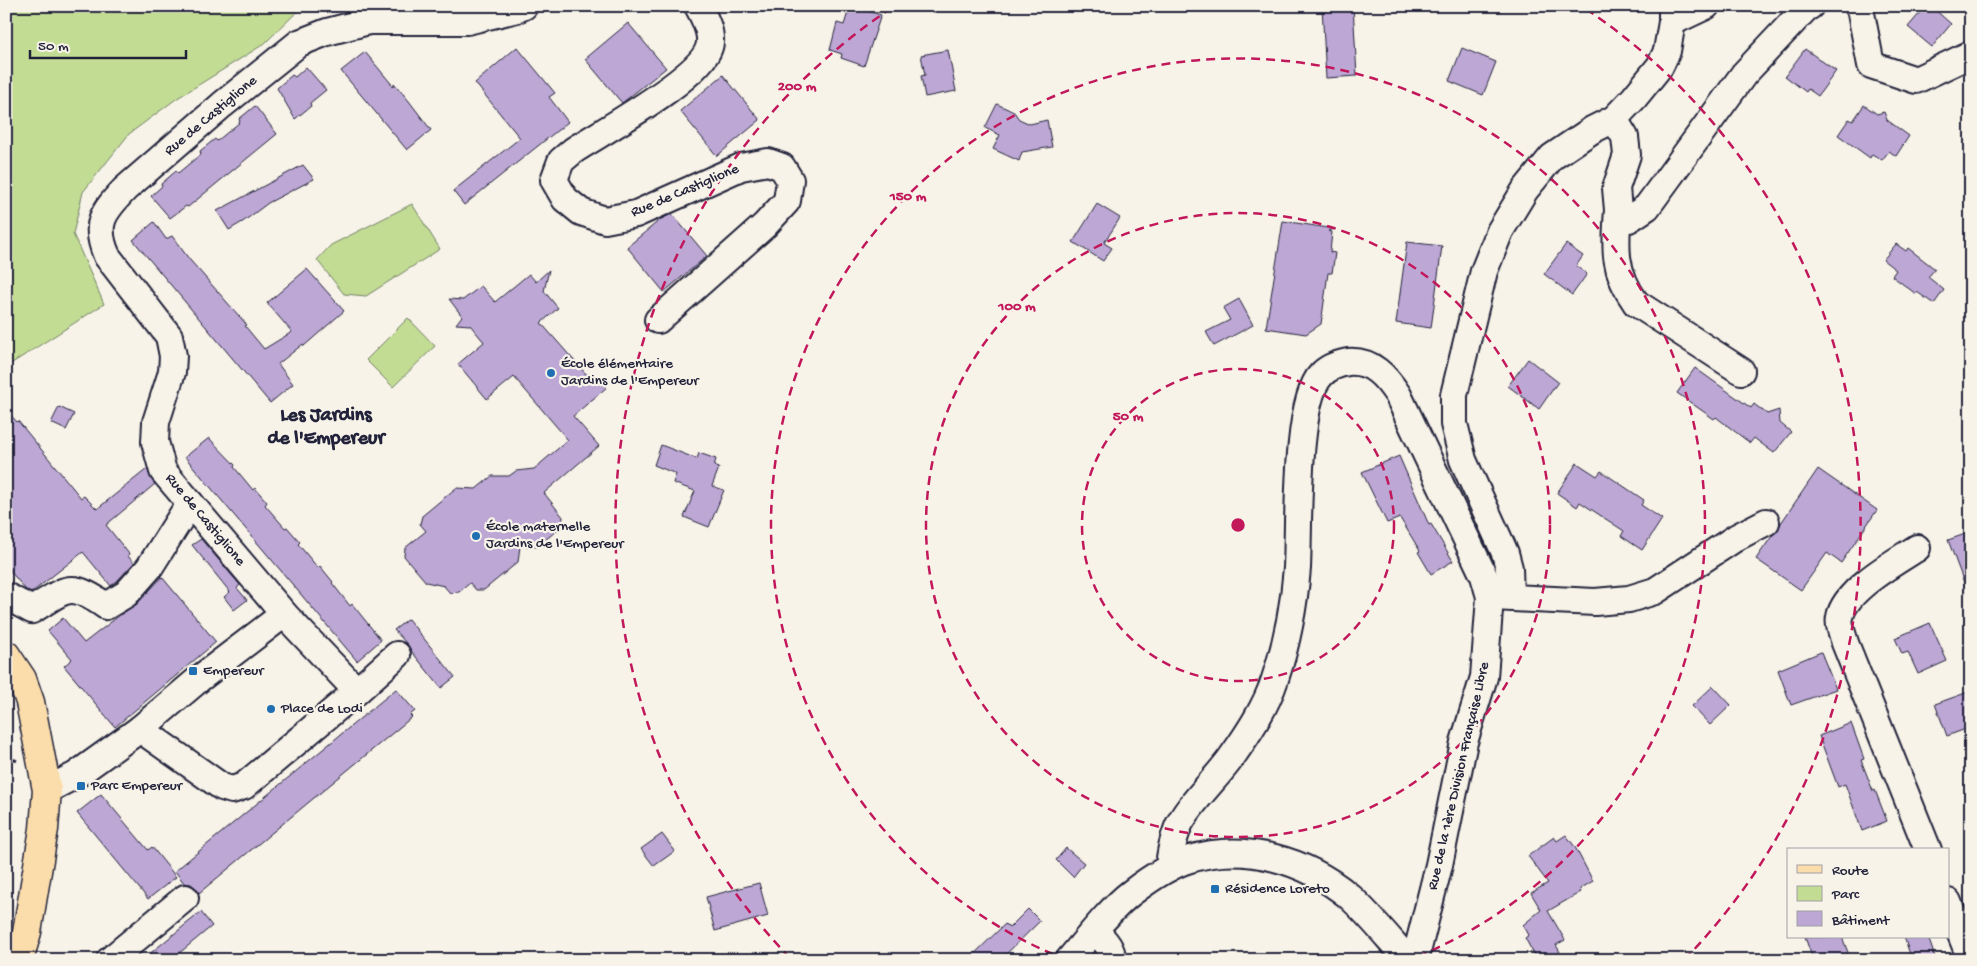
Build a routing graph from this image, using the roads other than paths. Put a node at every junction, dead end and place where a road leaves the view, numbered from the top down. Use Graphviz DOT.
graph roads {
  1 [pos="524,6"];
  2 [pos="698,6"];
  3 [pos="1706,6"];
  4 [pos="1810,6"];
  5 [pos="1858,6"];
  6 [pos="1672,14"];
  7 [pos="1971,54"];
  8 [pos="1614,119"];
  9 [pos="1618,210"];
  10 [pos="658,320"];
  11 [pos="1742,372"];
  12 [pos="190,503"];
  13 [pos="1766,522"];
  14 [pos="1917,548"];
  15 [pos="6,596"];
  16 [pos="1500,597"];
  17 [pos="284,614"];
  18 [pos="6,655"];
  19 [pos="397,655"];
  20 [pos="358,691"];
  21 [pos="140,730"];
  22 [pos="47,790"];
  23 [pos="1927,848"];
  24 [pos="1169,868"];
  25 [pos="185,898"];
  26 [pos="1950,907"];
  27 [pos="1094,931"];
  28 [pos="1971,951"];
  29 [pos="19,960"];
  30 [pos="110,960"];
  31 [pos="1069,960"];
  32 [pos="1112,960"];
  33 [pos="1408,960"];
  34 [pos="1416,960"];
  1 -- 12 [label="street, Rue de Castiglione"];
  2 -- 10 [label="street, Rue de Castiglione"];
  3 -- 6 [label="street"];
  4 -- 9 [label="street"];
  5 -- 7 [label="street"];
  6 -- 8 [label="street"];
  8 -- 9 [label="street"];
  8 -- 16 [label="street"];
  9 -- 11 [label="street"];
  12 -- 15 [label="street"];
  12 -- 17 [label="street, Rue de Castiglione"];
  13 -- 16 [label="street"];
  14 -- 23 [label="street"];
  16 -- 24 [label="street, Rue de la 1ère Division Française Libre"];
  16 -- 34 [label="street, Rue de la 1ère Division Française Libre"];
  17 -- 20 [label="street, Rue de Castiglione"];
  17 -- 21 [label="street"];
  18 -- 22 [label="main road"];
  19 -- 20 [label="street"];
  20 -- 21 [label="street"];
  21 -- 22 [label="street"];
  22 -- 29 [label="main road"];
  24 -- 27 [label="street"];
  24 -- 33 [label="street"];
  25 -- 30 [label="street"];
  26 -- 28 [label="street"];
  27 -- 31 [label="street"];
  27 -- 32 [label="street"];
}
